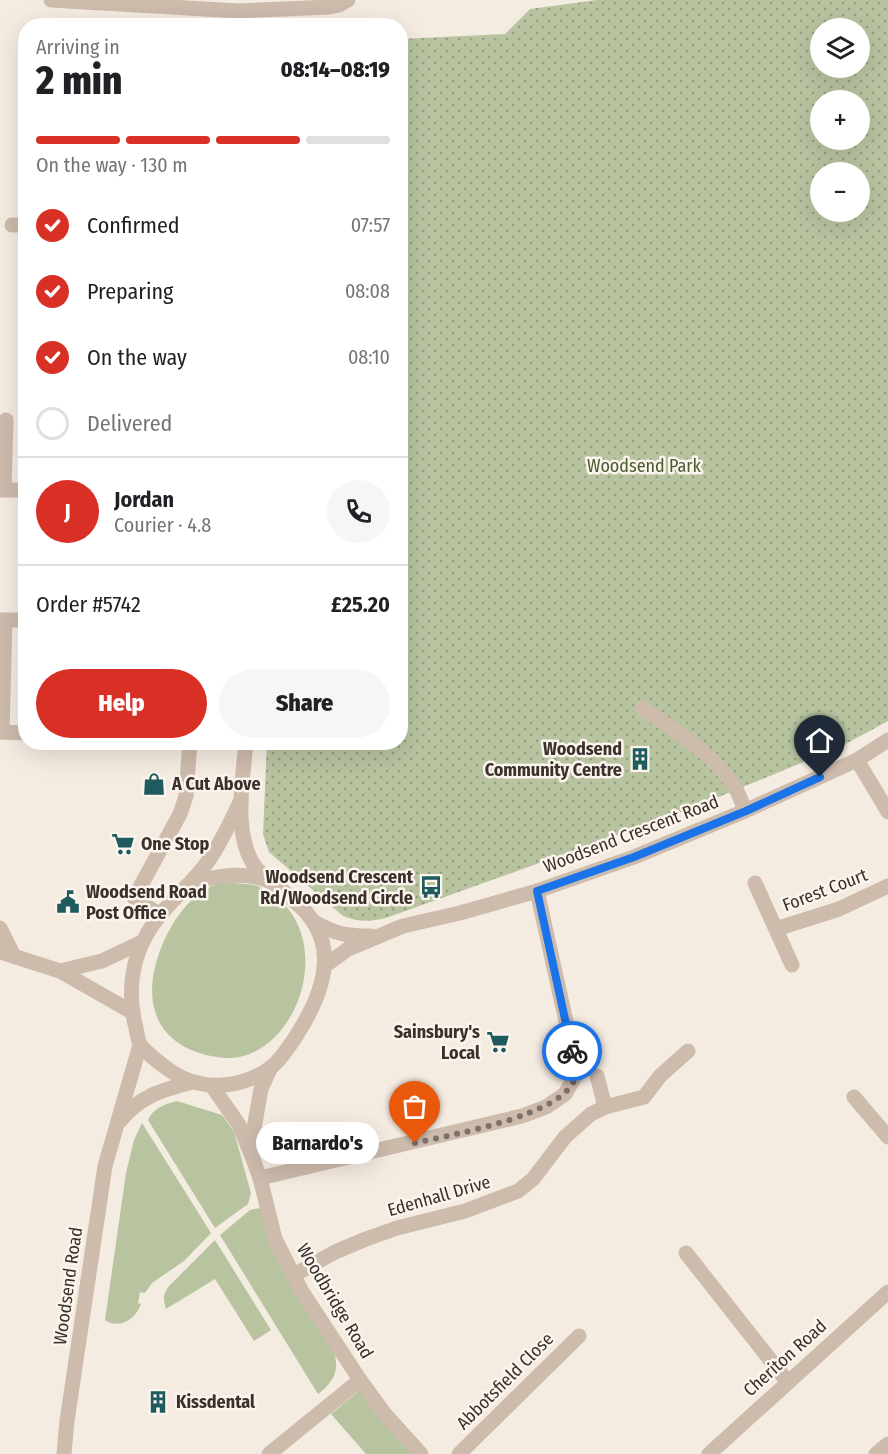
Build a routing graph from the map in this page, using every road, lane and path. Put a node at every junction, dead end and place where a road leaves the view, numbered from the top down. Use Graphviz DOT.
graph roads {
  1 [pos="51,0"];
  2 [pos="348,0"];
  3 [pos="240,12"];
  4 [pos="6,420"];
  5 [pos="2,490"];
  6 [pos="18,490"];
  7 [pos="2,620"];
  8 [pos="18,620"];
  9 [pos="642,708"];
  10 [pos="1,732"];
  11 [pos="18,733"];
  12 [pos="888,740"];
  13 [pos="189,750"];
  14 [pos="245,750"];
  15 [pos="857,760"];
  16 [pos="240,800"];
  17 [pos="746,811"];
  18 [pos="888,812"];
  19 [pos="192,882"];
  20 [pos="754,883"];
  21 [pos="274,884"];
  22 [pos="888,886"];
  23 [pos="537,891"];
  24 [pos="160,915"];
  25 [pos="314,922"];
  26 [pos="0,928"];
  27 [pos="776,929"];
  28 [pos="377,936"];
  29 [pos="142,942"];
  30 [pos="7,954"];
  31 [pos="326,965"];
  32 [pos="792,965"];
  33 [pos="60,971"];
  34 [pos="132,1012"];
  35 [pos="140,1045"];
  36 [pos="688,1051"];
  37 [pos="271,1068"];
  38 [pos="597,1076"];
  39 [pos="192,1082"];
  40 [pos="212,1086"];
  41 [pos="854,1097"];
  42 [pos="605,1107"];
  43 [pos="116,1125"];
  44 [pos="888,1137"];
  45 [pos="250,1151"];
  46 [pos="260,1178"];
  47 [pos="686,1253"];
  48 [pos="294,1275"];
  49 [pos="888,1292"];
  50 [pos="579,1336"];
  51 [pos="360,1380"];
  52 [pos="787,1381"];
  53 [pos="888,1444"];
  54 [pos="64,1454"];
  55 [pos="269,1454"];
  56 [pos="421,1454"];
  57 [pos="459,1454"];
  58 [pos="709,1454"];
  59 [pos="876,1454"];
  1 -- 3 [label="street"];
  2 -- 3 [label="street"];
  4 -- 5 [label="street"];
  5 -- 6 [label="street"];
  7 -- 8 [label="street"];
  7 -- 10 [label="street"];
  9 -- 17 [label="street"];
  10 -- 11 [label="street"];
  12 -- 15 [label="street, Woodsend Crescent Road"];
  13 -- 24 [label="street"];
  14 -- 16 [label="street"];
  15 -- 17 [label="street, Woodsend Crescent Road"];
  15 -- 18 [label="street"];
  16 -- 19 [label="street"];
  16 -- 21 [label="street"];
  17 -- 23 [label="street, Woodsend Crescent Road"];
  19 -- 21 [label="street"];
  19 -- 24 [label="street"];
  20 -- 27 [label="street, Forest Court"];
  21 -- 25 [label="street"];
  22 -- 27 [label="street, Forest Court"];
  23 -- 28 [label="street, Woodsend Crescent Road"];
  23 -- 46 [label="street"];
  24 -- 29 [label="street"];
  25 -- 28 [label="street, Woodsend Crescent Road"];
  25 -- 31 [label="street"];
  26 -- 30 [label="street"];
  27 -- 32 [label="street, Forest Court"];
  28 -- 31 [label="street, Woodsend Crescent Road"];
  29 -- 33 [label="street"];
  29 -- 34 [label="street"];
  30 -- 33 [label="street"];
  31 -- 37 [label="street"];
  33 -- 34 [label="street"];
  34 -- 35 [label="street"];
  35 -- 39 [label="street"];
  35 -- 43 [label="street, Woodsend Road"];
  36 -- 42 [label="street, Edenhall Drive"];
  37 -- 40 [label="street"];
  37 -- 45 [label="street"];
  38 -- 42 [label="street"];
  39 -- 40 [label="street"];
  39 -- 43 [label="street, Woodsend Road"];
  40 -- 45 [label="street, Woodbridge Road"];
  41 -- 44 [label="street"];
  42 -- 48 [label="street, Edenhall Drive"];
  43 -- 54 [label="street, Woodsend Road"];
  45 -- 46 [label="street, Woodbridge Road"];
  46 -- 48 [label="street, Woodbridge Road"];
  47 -- 52 [label="street"];
  48 -- 51 [label="street, Woodbridge Road"];
  49 -- 52 [label="street, Cheriton Road"];
  50 -- 57 [label="street, Abbotsfield Close"];
  51 -- 55 [label="street"];
  51 -- 56 [label="street, Woodbridge Road"];
  52 -- 58 [label="street, Cheriton Road"];
  53 -- 59 [label="street"];
}
